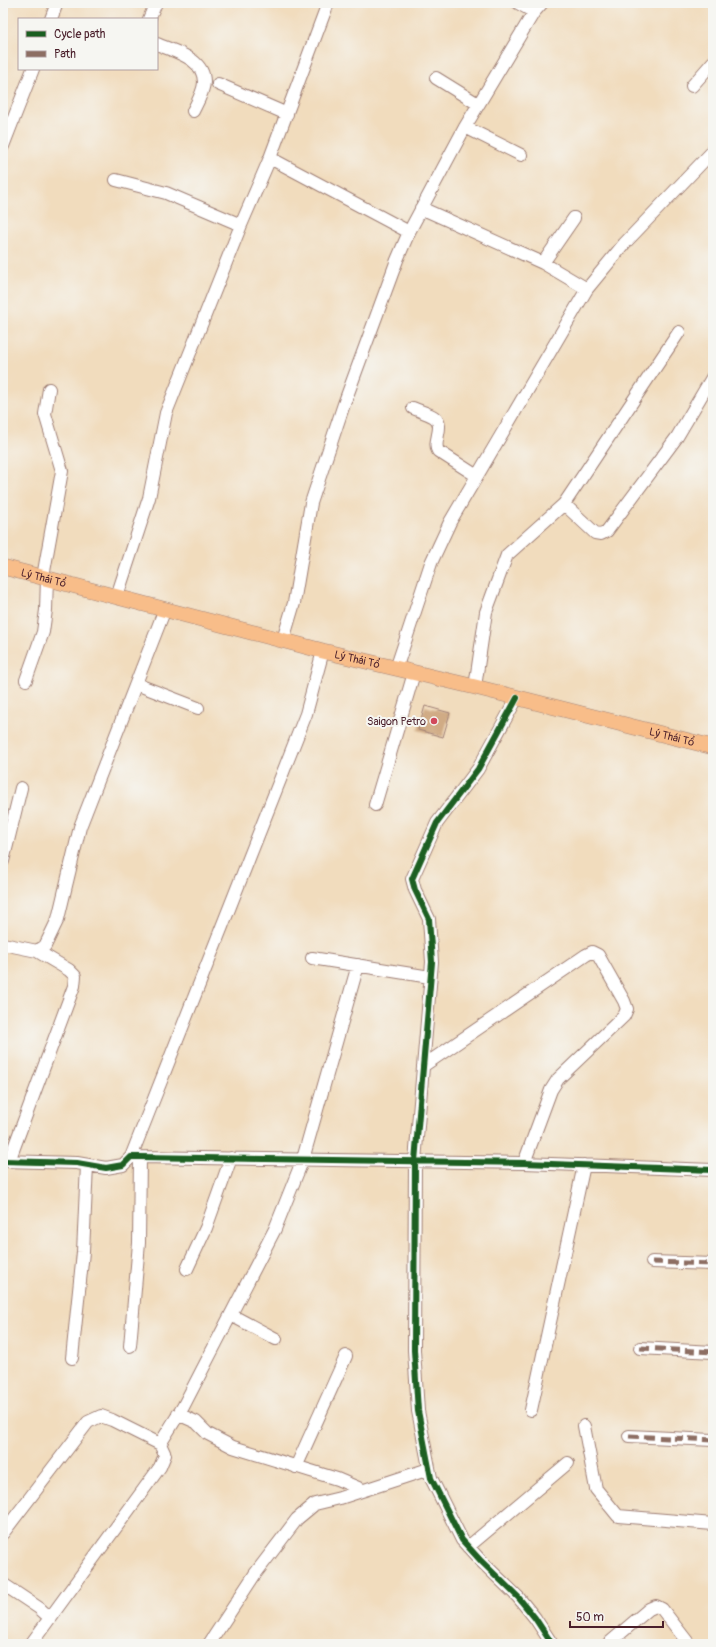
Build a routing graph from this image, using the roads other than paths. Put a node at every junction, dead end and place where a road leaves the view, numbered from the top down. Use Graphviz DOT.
graph roads {
  1 [pos="57,3"];
  2 [pos="156,3"];
  3 [pos="328,3"];
  4 [pos="518,3"];
  5 [pos="538,8"];
  6 [pos="51,18"];
  7 [pos="149,18"];
  8 [pos="158,44"];
  9 [pos="713,62"];
  10 [pos="33,70"];
  11 [pos="436,78"];
  12 [pos="218,84"];
  13 [pos="692,86"];
  14 [pos="478,104"];
  15 [pos="194,111"];
  16 [pos="287,114"];
  17 [pos="465,127"];
  18 [pos="3,146"];
  19 [pos="521,155"];
  20 [pos="711,155"];
  21 [pos="270,158"];
  22 [pos="116,180"];
  23 [pos="421,208"];
  24 [pos="574,218"];
  25 [pos="241,225"];
  26 [pos="409,232"];
  27 [pos="543,263"];
  28 [pos="587,290"];
  29 [pos="679,332"];
  30 [pos="713,376"];
  31 [pos="49,390"];
  32 [pos="413,408"];
  33 [pos="477,476"];
  34 [pos="564,504"];
  35 [pos="3,567"];
  36 [pos="45,578"];
  37 [pos="117,596"];
  38 [pos="165,609"];
  39 [pos="283,640"];
  40 [pos="323,651"];
  41 [pos="396,669"];
  42 [pos="414,673"];
  43 [pos="26,680"];
  44 [pos="136,684"];
  45 [pos="475,687"];
  46 [pos="517,698"];
  47 [pos="198,708"];
  48 [pos="713,748"];
  49 [pos="21,788"];
  50 [pos="375,805"];
  51 [pos="3,861"];
  52 [pos="3,944"];
  53 [pos="37,951"];
  54 [pos="312,958"];
  55 [pos="358,966"];
  56 [pos="430,977"];
  57 [pos="423,1066"];
  58 [pos="136,1157"];
  59 [pos="231,1158"];
  60 [pos="303,1160"];
  61 [pos="6,1161"];
  62 [pos="414,1161"];
  63 [pos="524,1163"];
  64 [pos="87,1165"];
  65 [pos="584,1165"];
  66 [pos="713,1170"];
  67 [pos="652,1262"];
  68 [pos="713,1264"];
  69 [pos="187,1269"];
  70 [pos="231,1315"];
  71 [pos="276,1339"];
  72 [pos="130,1346"];
  73 [pos="640,1348"];
  74 [pos="713,1352"];
  75 [pos="346,1356"];
  76 [pos="72,1358"];
  77 [pos="531,1410"];
  78 [pos="178,1414"];
  79 [pos="584,1426"];
  80 [pos="629,1436"];
  81 [pos="713,1440"];
  82 [pos="160,1444"];
  83 [pos="568,1463"];
  84 [pos="296,1467"];
  85 [pos="429,1468"];
  86 [pos="363,1490"];
  87 [pos="713,1524"];
  88 [pos="3,1534"];
  89 [pos="468,1547"];
  90 [pos="3,1584"];
  91 [pos="49,1618"];
  92 [pos="31,1644"];
  93 [pos="209,1644"];
  94 [pos="552,1644"];
  95 [pos="608,1644"];
  96 [pos="689,1644"];
  1 -- 6 [label="street"];
  2 -- 7 [label="street"];
  3 -- 16 [label="street"];
  4 -- 5 [label="street"];
  5 -- 14 [label="street"];
  8 -- 15 [label="street"];
  9 -- 13 [label="street"];
  10 -- 18 [label="street"];
  11 -- 14 [label="street"];
  12 -- 16 [label="street"];
  14 -- 17 [label="street"];
  16 -- 21 [label="street"];
  17 -- 19 [label="street"];
  17 -- 23 [label="street"];
  20 -- 28 [label="street"];
  21 -- 25 [label="street"];
  21 -- 26 [label="street"];
  22 -- 25 [label="street"];
  23 -- 26 [label="street"];
  23 -- 27 [label="street"];
  24 -- 27 [label="street"];
  25 -- 37 [label="street"];
  26 -- 39 [label="street"];
  27 -- 28 [label="street"];
  28 -- 33 [label="street"];
  29 -- 34 [label="street"];
  30 -- 34 [label="street"];
  31 -- 36 [label="street"];
  32 -- 33 [label="street"];
  33 -- 41 [label="street"];
  34 -- 45 [label="street"];
  35 -- 36 [label="main road, Lý Thái Tổ"];
  36 -- 37 [label="main road, Lý Thái Tổ"];
  36 -- 43 [label="street"];
  37 -- 38 [label="main road, Lý Thái Tổ"];
  38 -- 39 [label="main road, Lý Thái Tổ"];
  38 -- 44 [label="street"];
  39 -- 40 [label="main road, Lý Thái Tổ"];
  40 -- 41 [label="main road, Lý Thái Tổ"];
  40 -- 58 [label="street"];
  41 -- 42 [label="main road, Lý Thái Tổ"];
  42 -- 45 [label="main road, Lý Thái Tổ"];
  42 -- 50 [label="street"];
  44 -- 47 [label="street"];
  44 -- 53 [label="street"];
  45 -- 46 [label="main road, Lý Thái Tổ"];
  46 -- 48 [label="main road, Lý Thái Tổ"];
  46 -- 56 [label="street"];
  49 -- 51 [label="street"];
  52 -- 53 [label="street"];
  53 -- 61 [label="street"];
  54 -- 55 [label="street"];
  55 -- 56 [label="street"];
  55 -- 60 [label="street"];
  56 -- 57 [label="street"];
  57 -- 62 [label="street"];
  57 -- 63 [label="street"];
  58 -- 59 [label="street"];
  58 -- 64 [label="street"];
  58 -- 72 [label="street"];
  59 -- 60 [label="street"];
  59 -- 69 [label="street"];
  60 -- 62 [label="street"];
  60 -- 70 [label="street"];
  61 -- 64 [label="street"];
  62 -- 63 [label="street"];
  62 -- 85 [label="street"];
  63 -- 65 [label="street"];
  64 -- 76 [label="street"];
  65 -- 66 [label="street"];
  65 -- 77 [label="street"];
  67 -- 68 [label="street"];
  70 -- 71 [label="street"];
  70 -- 78 [label="street"];
  73 -- 74 [label="street"];
  75 -- 84 [label="street"];
  78 -- 82 [label="street"];
  78 -- 84 [label="street"];
  79 -- 87 [label="street"];
  80 -- 81 [label="street"];
  82 -- 88 [label="street"];
  82 -- 91 [label="street"];
  83 -- 89 [label="street"];
  84 -- 86 [label="street"];
  85 -- 86 [label="street"];
  85 -- 89 [label="street"];
  86 -- 93 [label="street"];
  89 -- 94 [label="street"];
  90 -- 91 [label="street"];
  91 -- 92 [label="street"];
  95 -- 96 [label="street"];
}
